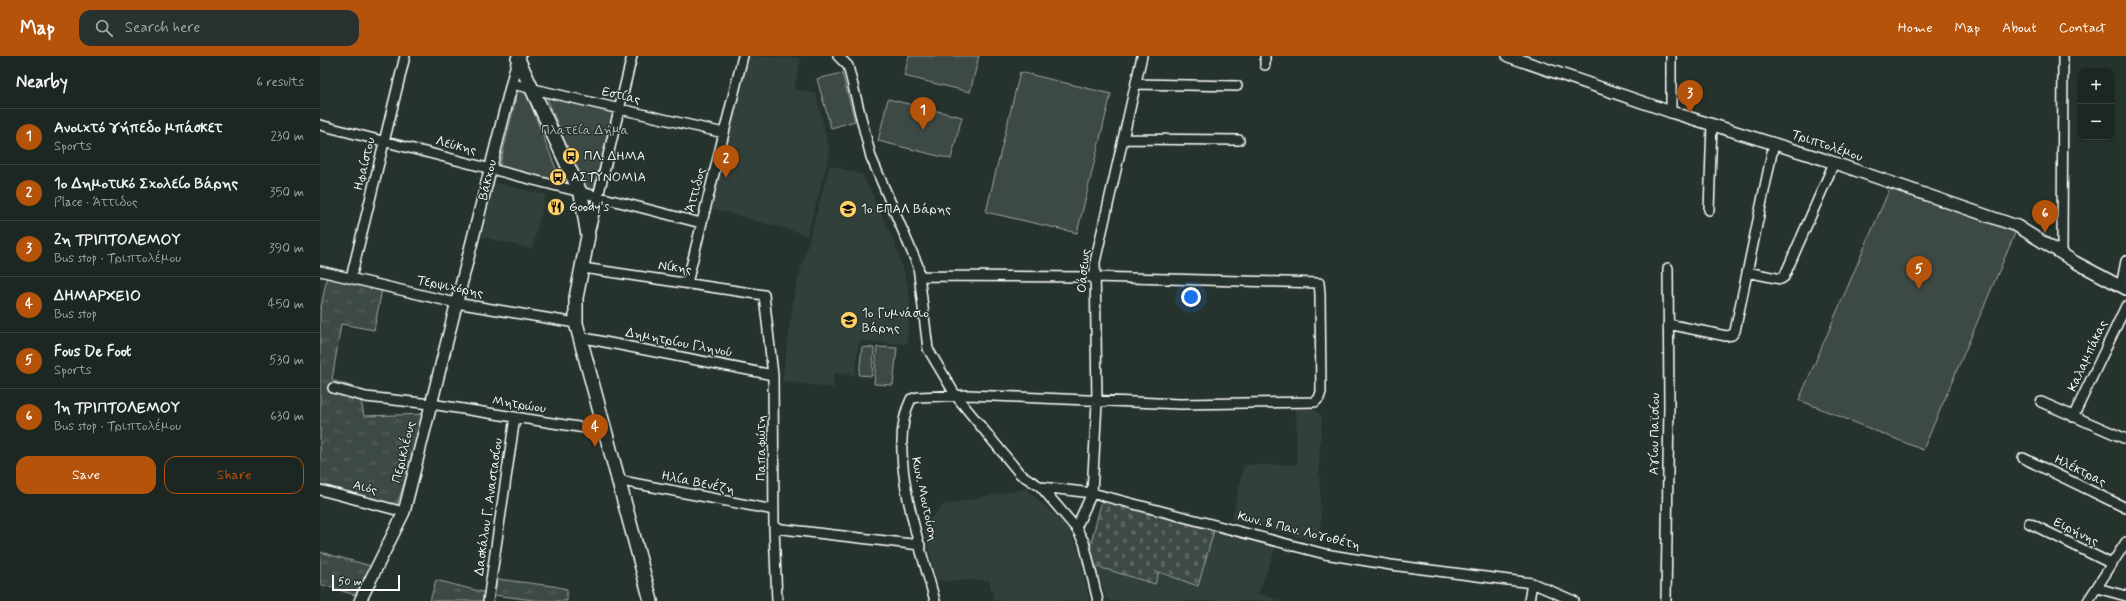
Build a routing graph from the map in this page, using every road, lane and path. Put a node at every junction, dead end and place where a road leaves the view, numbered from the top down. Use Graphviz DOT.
graph roads {
  1 [pos="404,56"];
  2 [pos="632,56"];
  3 [pos="743,56"];
  4 [pos="838,56"];
  5 [pos="1142,56"];
  6 [pos="1508,56"];
  7 [pos="1671,56"];
  8 [pos="2063,56"];
  9 [pos="519,57"];
  10 [pos="512,84"];
  11 [pos="1136,84"];
  12 [pos="1237,86"];
  13 [pos="532,88"];
  14 [pos="620,109"];
  15 [pos="1671,112"];
  16 [pos="1712,124"];
  17 [pos="320,125"];
  18 [pos="724,133"];
  19 [pos="1123,139"];
  20 [pos="1239,140"];
  21 [pos="384,142"];
  22 [pos="1774,143"];
  23 [pos="1834,163"];
  24 [pos="490,168"];
  25 [pos="581,194"];
  26 [pos="597,197"];
  27 [pos="1709,210"];
  28 [pos="701,224"];
  29 [pos="588,236"];
  30 [pos="2062,252"];
  31 [pos="2126,261"];
  32 [pos="583,268"];
  33 [pos="1668,268"];
  34 [pos="320,271"];
  35 [pos="1747,272"];
  36 [pos="920,276"];
  37 [pos="1094,277"];
  38 [pos="351,278"];
  39 [pos="687,283"];
  40 [pos="2124,287"];
  41 [pos="764,295"];
  42 [pos="456,303"];
  43 [pos="2126,306"];
  44 [pos="576,324"];
  45 [pos="1668,324"];
  46 [pos="579,337"];
  47 [pos="773,375"];
  48 [pos="333,388"];
  49 [pos="956,396"];
  50 [pos="1097,402"];
  51 [pos="2041,402"];
  52 [pos="431,404"];
  53 [pos="515,417"];
  54 [pos="2073,417"];
  55 [pos="604,431"];
  56 [pos="2126,439"];
  57 [pos="2023,458"];
  58 [pos="617,480"];
  59 [pos="1041,486"];
  60 [pos="320,490"];
  61 [pos="1092,493"];
  62 [pos="2126,508"];
  63 [pos="774,510"];
  64 [pos="404,512"];
  65 [pos="2029,523"];
  66 [pos="774,528"];
  67 [pos="1076,528"];
  68 [pos="2126,542"];
  69 [pos="920,545"];
  70 [pos="2112,564"];
  71 [pos="1532,583"];
  72 [pos="2097,588"];
  73 [pos="2126,596"];
  74 [pos="360,601"];
  75 [pos="488,601"];
  76 [pos="651,601"];
  77 [pos="777,601"];
  78 [pos="935,601"];
  79 [pos="1098,601"];
  80 [pos="1528,601"];
  81 [pos="1574,601"];
  82 [pos="1666,601"];
  83 [pos="2088,601"];
  1 -- 21 [label="street, Ηφαίστου"];
  2 -- 14 [label="street"];
  3 -- 18 [label="street, Άττιδος"];
  4 -- 36 [label="street"];
  5 -- 11 [label="street, Οάσεως"];
  6 -- 15 [label="street, Τριπτολέμου"];
  7 -- 15 [label="street"];
  8 -- 30 [label="street"];
  9 -- 10 [label="street, Βάκχου"];
  9 -- 13 [label="main road"];
  10 -- 13 [label="street, Εστίας"];
  10 -- 24 [label="street, Βάκχου"];
  11 -- 12 [label="street"];
  11 -- 19 [label="street, Οάσεως"];
  13 -- 14 [label="street, Εστίας"];
  13 -- 25 [label="main road"];
  14 -- 18 [label="street, Εστίας"];
  14 -- 26 [label="street"];
  15 -- 16 [label="street, Τριπτολέμου"];
  16 -- 22 [label="street, Τριπτολέμου"];
  16 -- 27 [label="street"];
  17 -- 21 [label="street, Λεύκης"];
  18 -- 28 [label="street, Άττιδος"];
  19 -- 20 [label="street"];
  19 -- 37 [label="street, Οάσεως"];
  21 -- 24 [label="street, Λεύκης"];
  21 -- 38 [label="street, Ηφαίστου"];
  22 -- 23 [label="street, Τριπτολέμου"];
  22 -- 35 [label="street"];
  23 -- 30 [label="street, Τριπτολέμου"];
  23 -- 35 [label="street"];
  24 -- 25 [label="street, Λεύκης"];
  24 -- 42 [label="street, Βάκχου"];
  25 -- 26 [label="street, Λεύκης"];
  25 -- 29 [label="main road"];
  26 -- 28 [label="street, Λεύκης"];
  26 -- 29 [label="street"];
  28 -- 39 [label="street, Άττιδος"];
  29 -- 32 [label="main road"];
  30 -- 40 [label="street, Τριπτολέμου"];
  31 -- 40 [label="street"];
  32 -- 39 [label="street, Νίκης"];
  32 -- 44 [label="main road"];
  33 -- 45 [label="street, Αγίου Παϊσίου"];
  34 -- 38 [label="street, Τερψιχόρης"];
  35 -- 45 [label="street"];
  36 -- 37 [label="street"];
  36 -- 49 [label="street"];
  37 -- 50 [label="street, Οάσεως"];
  37 -- 50 [label="street"];
  38 -- 42 [label="street, Τερψιχόρης"];
  39 -- 41 [label="street, Νίκης"];
  41 -- 47 [label="street, Παπαφώτη"];
  42 -- 44 [label="street, Τερψιχόρης"];
  42 -- 52 [label="street, Περικλέους"];
  43 -- 54 [label="street, Καλαμπάκας"];
  44 -- 46 [label="main road"];
  45 -- 82 [label="street, Αγίου Παϊσίου"];
  46 -- 47 [label="street, Δημητρίου Γληνού"];
  46 -- 55 [label="main road"];
  47 -- 63 [label="street, Παπαφώτη"];
  48 -- 52 [label="street, Μητρώου"];
  49 -- 50 [label="street"];
  49 -- 59 [label="street"];
  49 -- 69 [label="street, Κων. Μουτούση"];
  50 -- 61 [label="street, Οάσεως"];
  51 -- 54 [label="street"];
  52 -- 53 [label="street, Μητρώου"];
  52 -- 64 [label="street, Περικλέους"];
  53 -- 55 [label="street, Μητρώου"];
  53 -- 75 [label="street, Δασκάλου Γ. Αναστασίου"];
  54 -- 56 [label="street"];
  55 -- 58 [label="main road"];
  57 -- 62 [label="street, Ηλέκτρας"];
  58 -- 63 [label="street, Ηλία Βενέζη"];
  58 -- 76 [label="main road"];
  59 -- 61 [label="street, Κων. & Παν. Λογοθέτη"];
  59 -- 67 [label="street"];
  60 -- 64 [label="street, Αιός"];
  61 -- 67 [label="street"];
  61 -- 71 [label="street, Κων. & Παν. Λογοθέτη"];
  63 -- 66 [label="street, Παπαφώτη"];
  64 -- 74 [label="street, Περικλέους"];
  65 -- 70 [label="street, Ειρήνης"];
  66 -- 69 [label="street"];
  66 -- 77 [label="street, Παπαφώτη"];
  67 -- 79 [label="street"];
  68 -- 70 [label="street"];
  69 -- 78 [label="street, Κων. Μουτούση"];
  70 -- 72 [label="street"];
  71 -- 80 [label="street"];
  71 -- 81 [label="street, Κων. & Παν. Λογοθέτη"];
  72 -- 73 [label="street"];
  72 -- 83 [label="street"];
}
